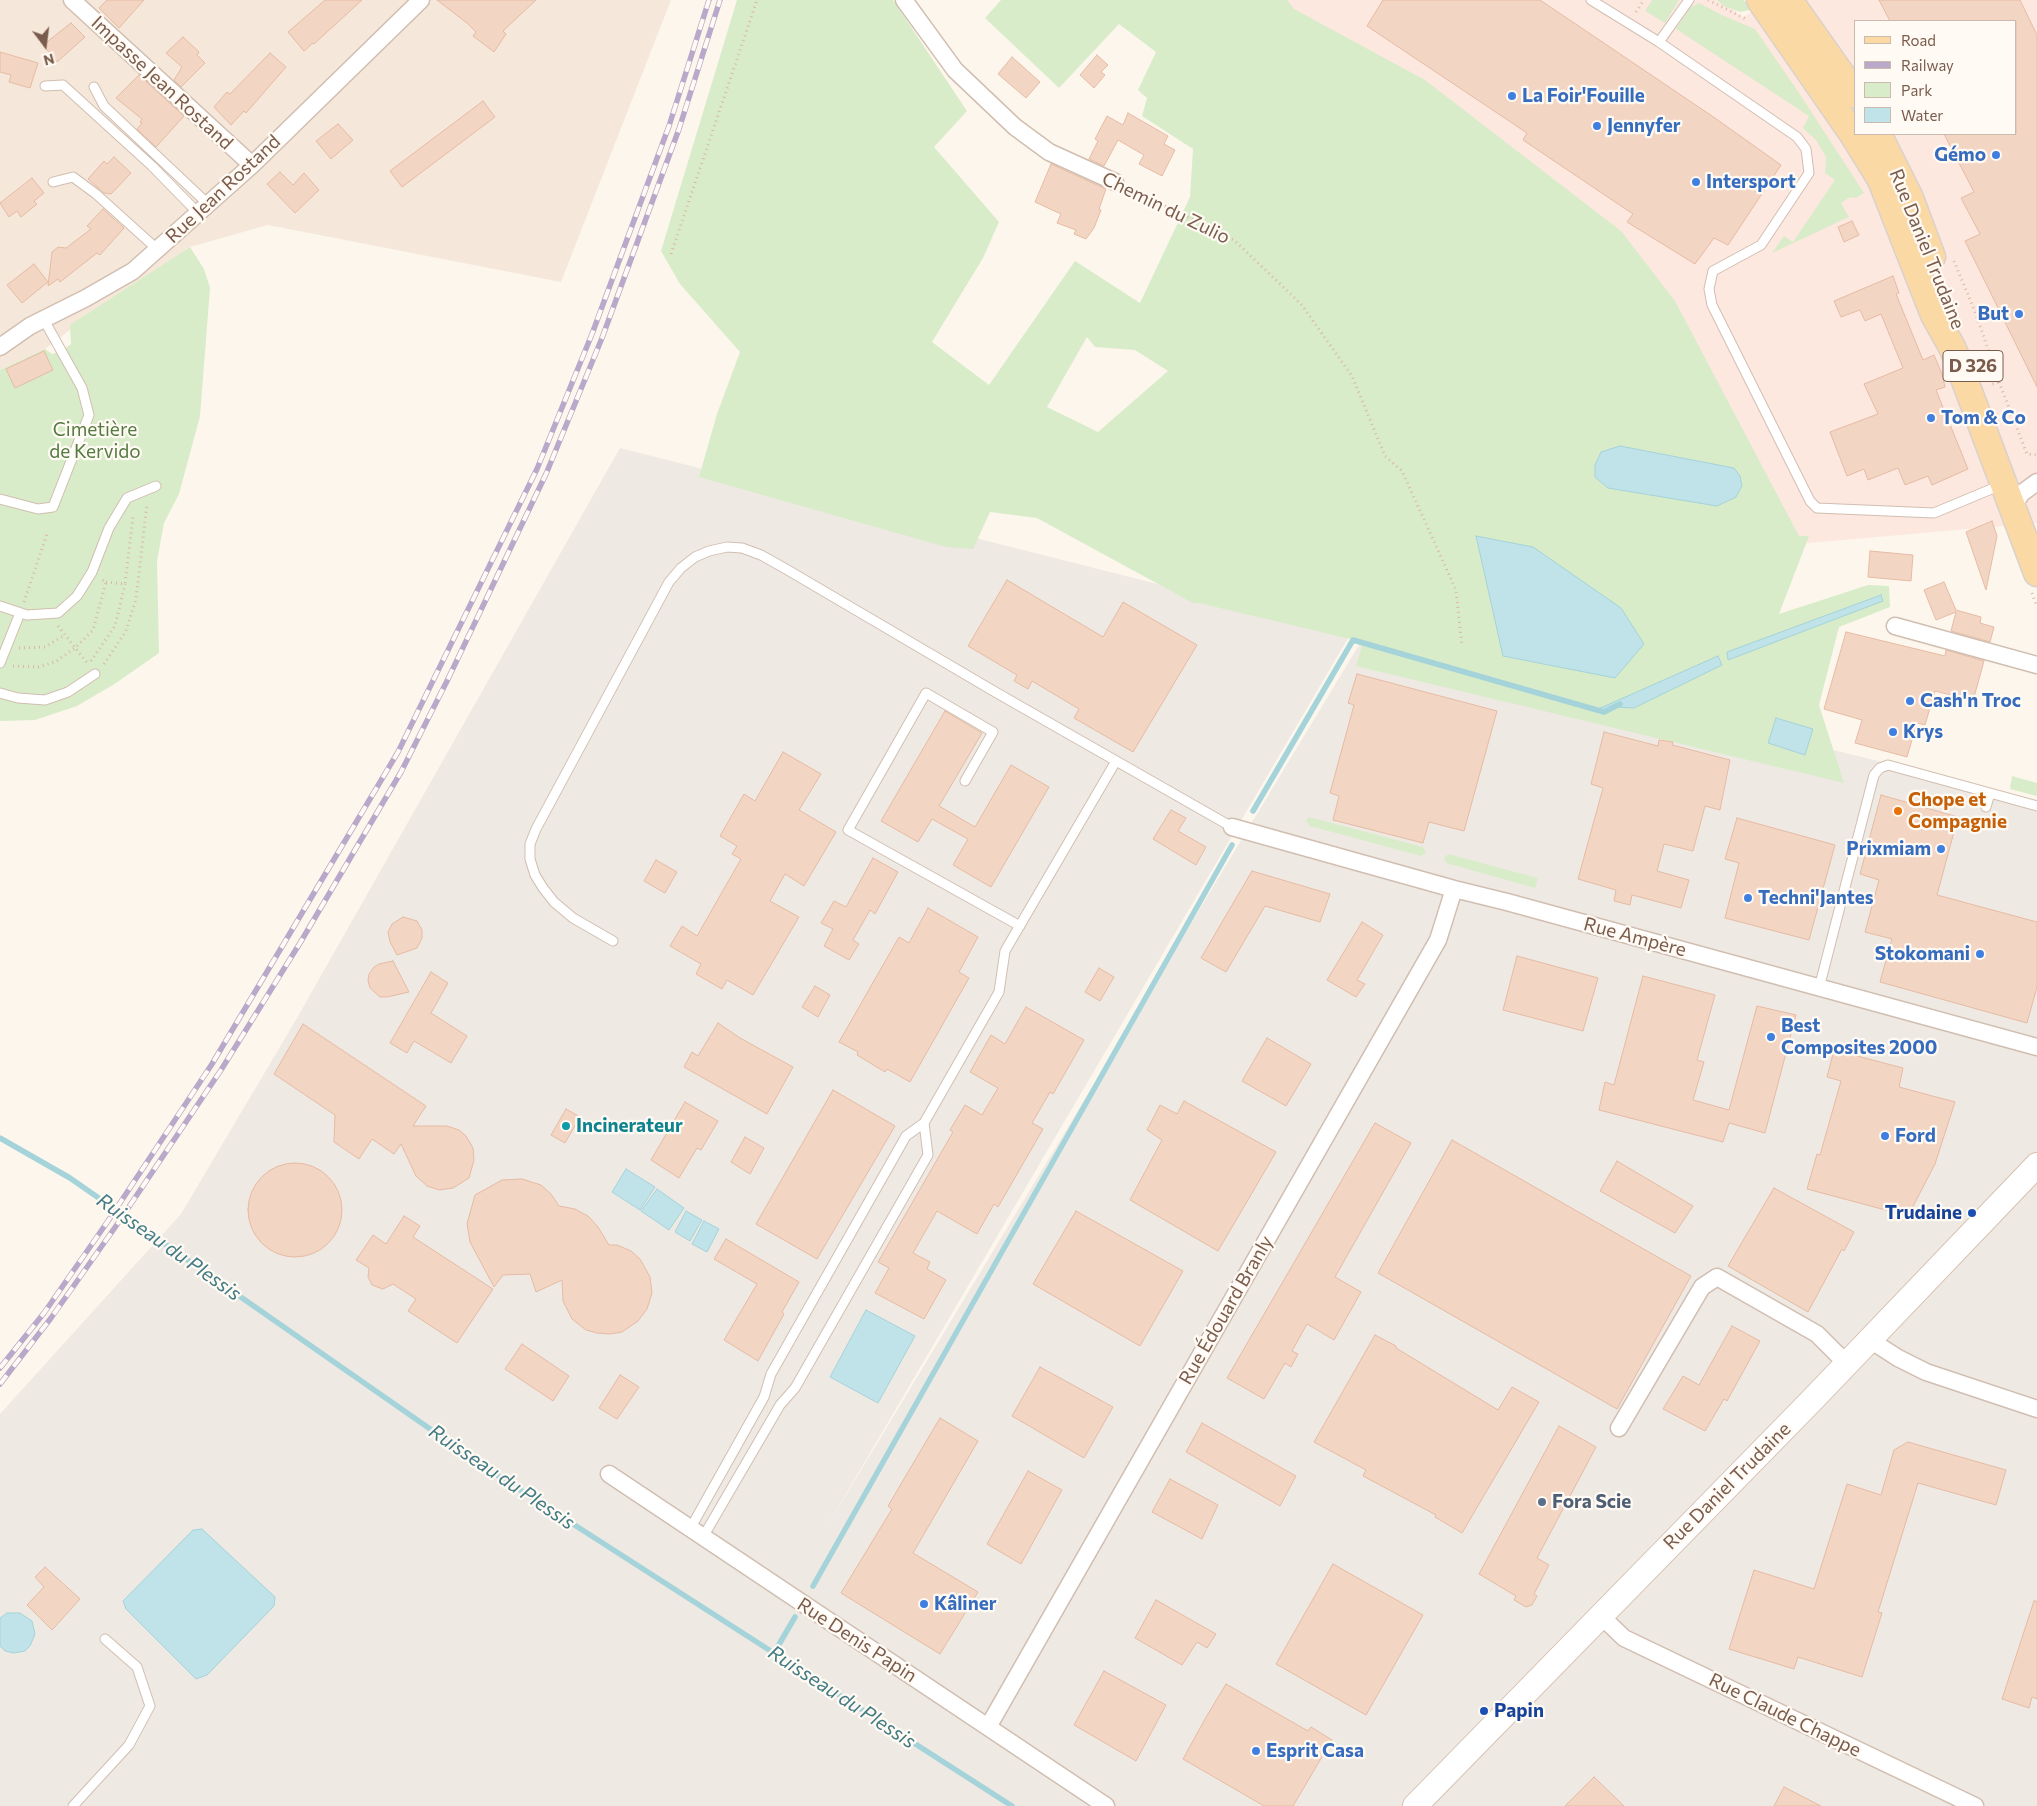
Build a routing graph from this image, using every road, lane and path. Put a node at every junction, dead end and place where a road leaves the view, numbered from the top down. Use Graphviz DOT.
graph roads {
  1 [pos="72,0"];
  2 [pos="421,0"];
  3 [pos="757,0"];
  4 [pos="904,0"];
  5 [pos="1591,0"];
  6 [pos="1689,0"];
  7 [pos="1760,0"];
  8 [pos="1789,0"];
  9 [pos="1601,3"];
  10 [pos="1659,42"];
  11 [pos="46,86"];
  12 [pos="94,87"];
  13 [pos="1854,92"];
  14 [pos="1878,135"];
  15 [pos="252,165"];
  16 [pos="53,182"];
  17 [pos="1116,182"];
  18 [pos="203,208"];
  19 [pos="157,250"];
  20 [pos="1950,253"];
  21 [pos="671,254"];
  22 [pos="44,320"];
  23 [pos="0,347"];
  24 [pos="1990,385"];
  25 [pos="2037,455"];
  26 [pos="152,487"];
  27 [pos="2019,493"];
  28 [pos="135,494"];
  29 [pos="0,500"];
  30 [pos="2037,533"];
  31 [pos="47,534"];
  32 [pos="92,572"];
  33 [pos="2037,573"];
  34 [pos="106,582"];
  35 [pos="126,584"];
  36 [pos="0,606"];
  37 [pos="20,613"];
  38 [pos="48,614"];
  39 [pos="1894,626"];
  40 [pos="65,635"];
  41 [pos="1462,646"];
  42 [pos="6,647"];
  43 [pos="75,648"];
  44 [pos="0,663"];
  45 [pos="88,664"];
  46 [pos="2037,664"];
  47 [pos="81,669"];
  48 [pos="95,674"];
  49 [pos="0,693"];
  50 [pos="1116,760"];
  51 [pos="965,780"];
  52 [pos="1990,793"];
  53 [pos="2037,806"];
  54 [pos="1986,807"];
  55 [pos="1232,827"];
  56 [pos="1454,889"];
  57 [pos="1020,926"];
  58 [pos="613,941"];
  59 [pos="1819,988"];
  60 [pos="2037,1047"];
  61 [pos="924,1123"];
  62 [pos="2037,1165"];
  63 [pos="1870,1340"];
  64 [pos="1846,1364"];
  65 [pos="2037,1409"];
  66 [pos="1619,1428"];
  67 [pos="609,1474"];
  68 [pos="696,1533"];
  69 [pos="1600,1615"];
  70 [pos="104,1639"];
  71 [pos="988,1727"];
  72 [pos="73,1806"];
  73 [pos="1106,1806"];
  74 [pos="1415,1806"];
  75 [pos="1975,1806"];
  1 -- 15 [label="street, Impasse Jean Rostand"];
  2 -- 15 [label="street, Rue Jean Rostand"];
  3 -- 21 [label="path"];
  4 -- 17 [label="street, Chemin du Zulio"];
  5 -- 9 [label="lane"];
  6 -- 10 [label="lane"];
  7 -- 27 [label="main road, D 326"];
  8 -- 13 [label="main road"];
  9 -- 10 [label="lane"];
  10 -- 27 [label="lane"];
  11 -- 18 [label="lane"];
  12 -- 18 [label="lane"];
  14 -- 24 [label="main road, Rue Daniel Trudaine / D 326"];
  15 -- 18 [label="street, Rue Jean Rostand"];
  16 -- 19 [label="lane"];
  17 -- 41 [label="path, Chemin du Zulio"];
  18 -- 19 [label="street, Rue Jean Rostand"];
  19 -- 22 [label="street, Rue Jean Rostand"];
  20 -- 24 [label="path"];
  22 -- 23 [label="street, Rue Jean Rostand"];
  22 -- 29 [label="lane"];
  24 -- 25 [label="path"];
  24 -- 27 [label="main road, Rue Daniel Trudaine / D 326"];
  26 -- 28 [label="lane"];
  26 -- 48 [label="path"];
  27 -- 30 [label="main road, Rue Daniel Trudaine / D 326"];
  27 -- 33 [label="main road, D 326"];
  28 -- 32 [label="lane"];
  28 -- 35 [label="path"];
  31 -- 37 [label="path"];
  32 -- 34 [label="path"];
  32 -- 38 [label="lane"];
  34 -- 35 [label="path"];
  34 -- 43 [label="path"];
  35 -- 45 [label="path"];
  36 -- 37 [label="lane"];
  37 -- 38 [label="lane"];
  37 -- 42 [label="lane"];
  38 -- 40 [label="path"];
  39 -- 46 [label="street"];
  40 -- 42 [label="path"];
  40 -- 43 [label="path"];
  42 -- 44 [label="lane"];
  43 -- 44 [label="path"];
  43 -- 45 [label="path"];
  45 -- 47 [label="path"];
  45 -- 48 [label="path"];
  48 -- 49 [label="lane"];
  50 -- 55 [label="lane"];
  50 -- 57 [label="lane"];
  50 -- 58 [label="lane"];
  51 -- 57 [label="lane"];
  52 -- 53 [label="lane"];
  52 -- 54 [label="lane"];
  52 -- 59 [label="lane"];
  55 -- 56 [label="street, Rue Ampère"];
  56 -- 59 [label="street, Rue Ampère"];
  56 -- 71 [label="street, Rue Édouard Branly"];
  57 -- 61 [label="lane"];
  59 -- 60 [label="street, Rue Ampère"];
  61 -- 68 [label="lane"];
  61 -- 68 [label="lane"];
  62 -- 63 [label="main road, Rue Daniel Trudaine"];
  63 -- 64 [label="main road, Rue Daniel Trudaine"];
  63 -- 65 [label="street"];
  64 -- 66 [label="street"];
  64 -- 69 [label="main road, Rue Daniel Trudaine"];
  67 -- 68 [label="street, Rue Denis Papin"];
  68 -- 71 [label="street, Rue Denis Papin"];
  69 -- 74 [label="main road, Rue Daniel Trudaine"];
  69 -- 75 [label="street, Rue Claude Chappe"];
  70 -- 72 [label="lane"];
  71 -- 73 [label="street, Rue Denis Papin"];
}
